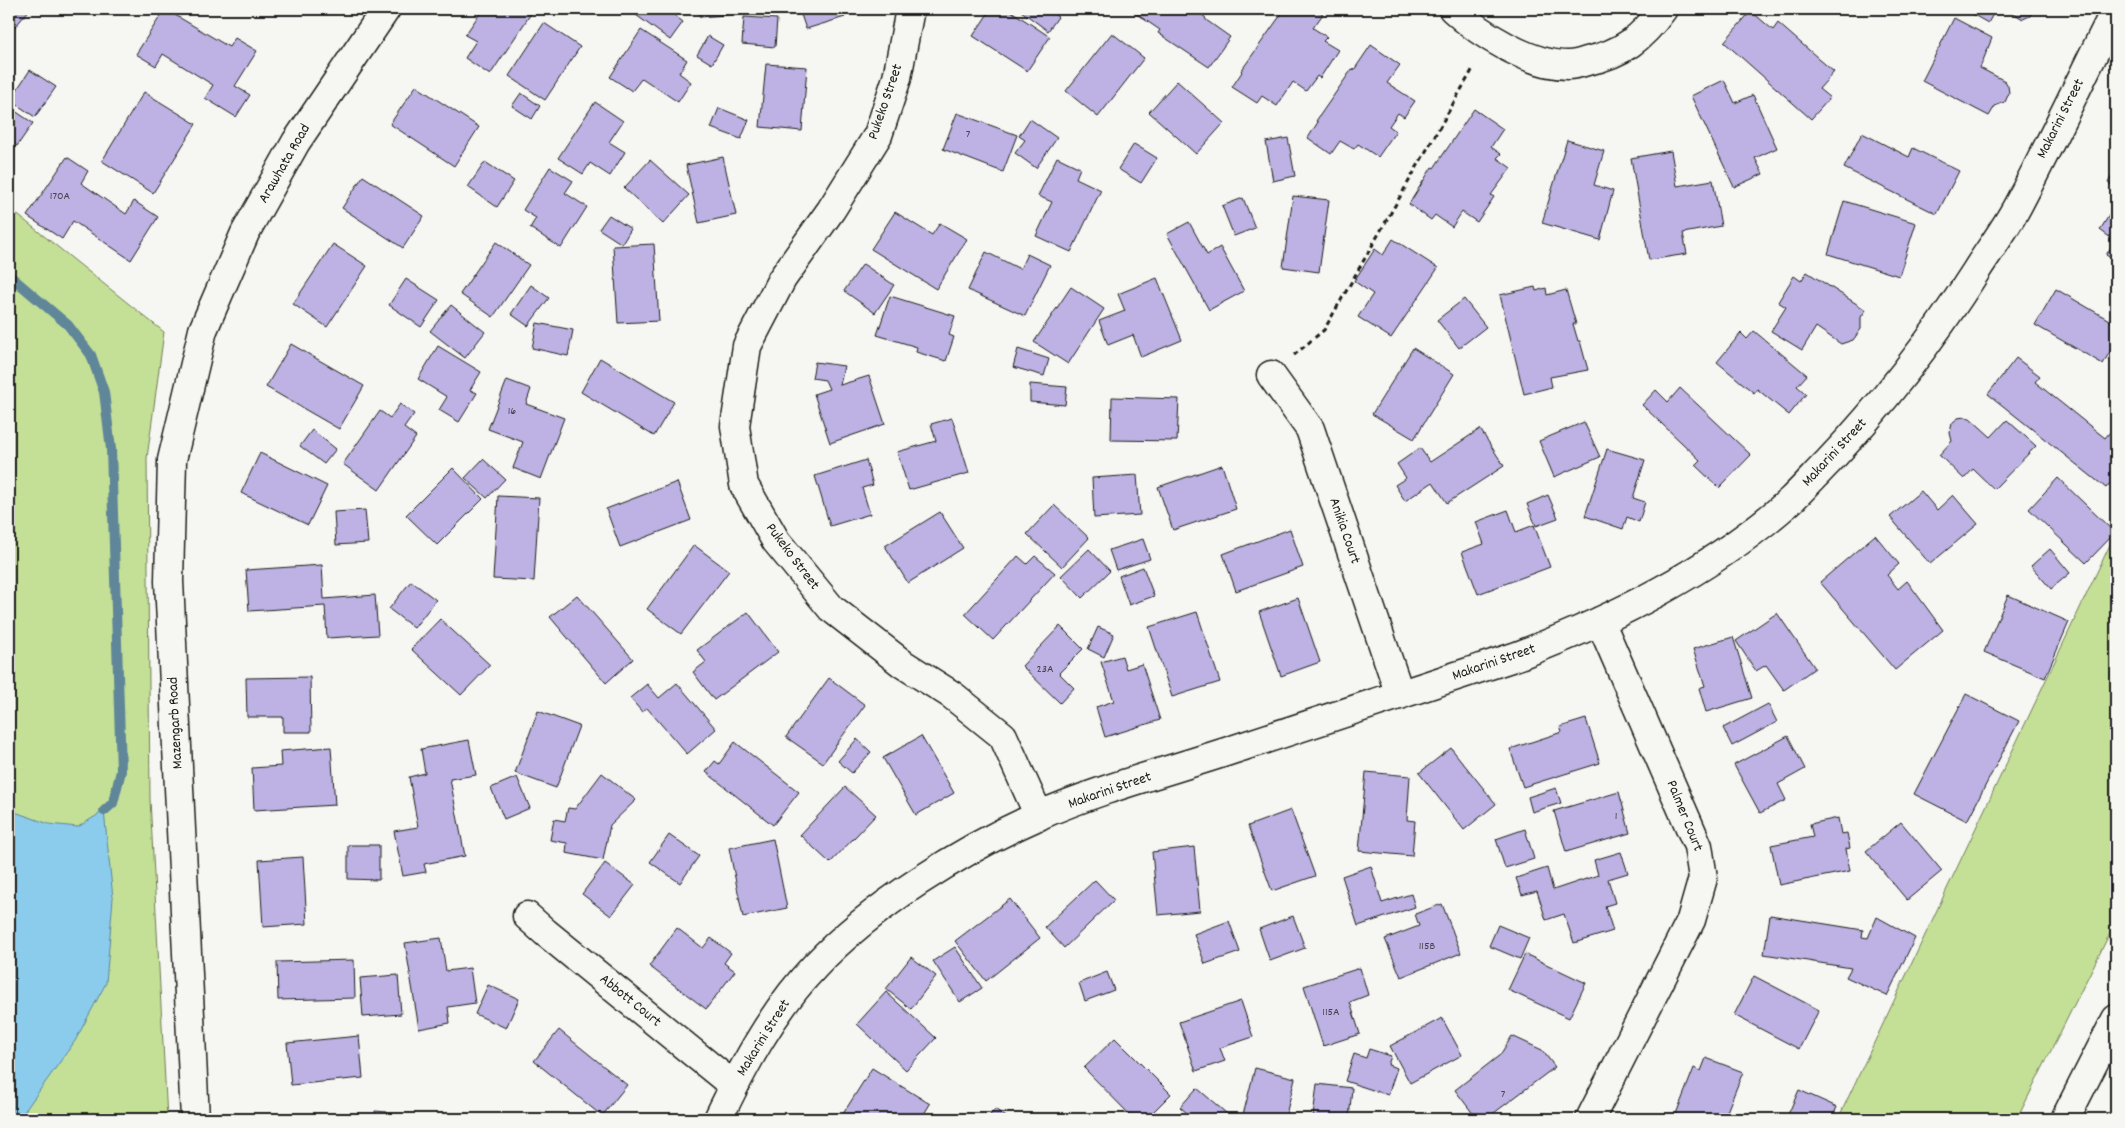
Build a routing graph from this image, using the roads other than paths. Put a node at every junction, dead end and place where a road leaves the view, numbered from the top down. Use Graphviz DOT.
graph roads {
  1 [pos="386,9"];
  2 [pos="910,9"];
  3 [pos="1453,9"];
  4 [pos="1663,9"];
  5 [pos="2116,9"];
  6 [pos="203,330"];
  7 [pos="1270,375"];
  8 [pos="1600,621"];
  9 [pos="1400,695"];
  10 [pos="1039,816"];
  11 [pos="527,916"];
  12 [pos="2116,1019"];
  13 [pos="734,1086"];
  14 [pos="195,1119"];
  15 [pos="718,1119"];
  16 [pos="1590,1119"];
  17 [pos="2065,1119"];
  1 -- 6 [label="main road, Arawhata Road"];
  2 -- 10 [label="main road, Pukeko Street"];
  3 -- 4 [label="main road"];
  5 -- 8 [label="main road, Makarini Street"];
  6 -- 14 [label="main road, Mazengarb Road"];
  7 -- 9 [label="main road, Anikia Court"];
  8 -- 9 [label="main road, Makarini Street"];
  8 -- 16 [label="main road, Palmer Court"];
  9 -- 10 [label="main road, Makarini Street"];
  10 -- 13 [label="main road, Makarini Street"];
  11 -- 13 [label="main road, Abbott Court"];
  12 -- 17 [label="main road"];
  13 -- 15 [label="main road, Makarini Street"];
}
